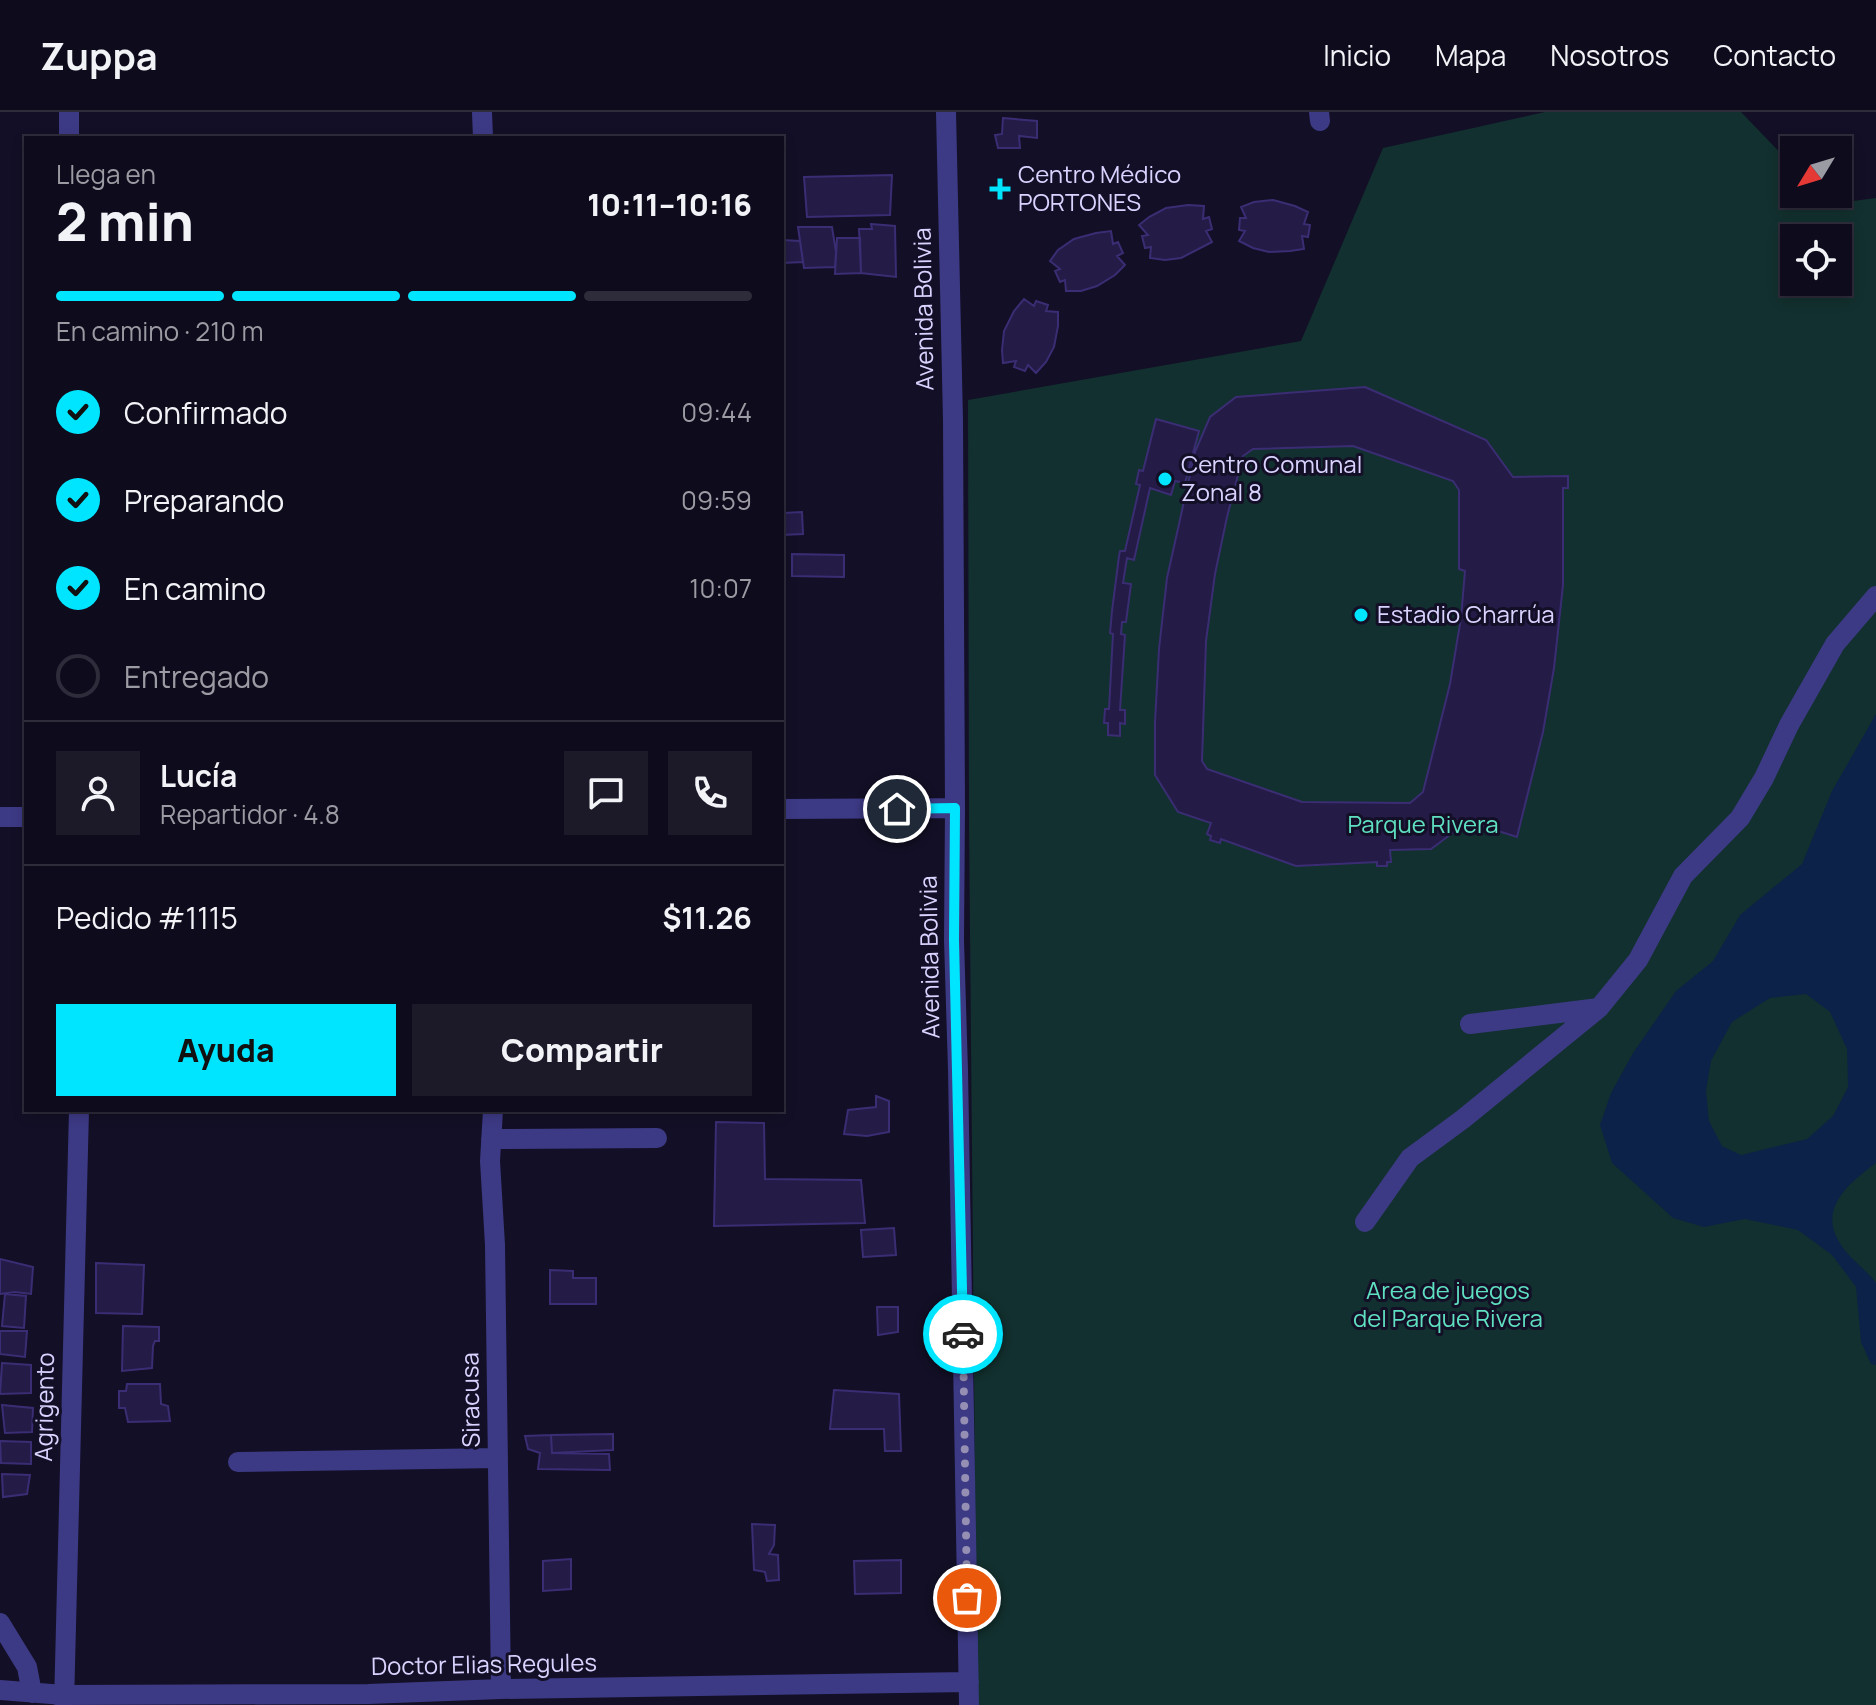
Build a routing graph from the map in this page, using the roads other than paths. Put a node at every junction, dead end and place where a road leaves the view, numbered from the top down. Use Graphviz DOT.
graph roads {
  1 [pos="69,112"];
  2 [pos="482,112"];
  3 [pos="946,112"];
  4 [pos="69,136"];
  5 [pos="483,136"];
  6 [pos="1876,596"];
  7 [pos="955,808"];
  8 [pos="784,809"];
  9 [pos="0,817"];
  10 [pos="24,817"];
  11 [pos="1599,1008"];
  12 [pos="1470,1024"];
  13 [pos="79,1112"];
  14 [pos="493,1112"];
  15 [pos="657,1138"];
  16 [pos="491,1139"];
  17 [pos="1365,1222"];
  18 [pos="498,1458"];
  19 [pos="238,1462"];
  20 [pos="0,1623"];
  21 [pos="969,1682"];
  22 [pos="501,1689"];
  23 [pos="0,1690"];
  24 [pos="32,1693"];
  25 [pos="704,1696"];
  26 [pos="368,1699"];
  27 [pos="64,1700"];
  28 [pos="969,1705"];
  1 -- 4 [label="street"];
  2 -- 5 [label="street"];
  3 -- 7 [label="street, Avenida Bolivia"];
  6 -- 11 [label="street"];
  7 -- 8 [label="street"];
  7 -- 21 [label="street, Avenida Bolivia"];
  9 -- 10 [label="street"];
  11 -- 12 [label="street"];
  11 -- 17 [label="street"];
  13 -- 27 [label="street, Agrigento"];
  14 -- 16 [label="street, Siracusa"];
  15 -- 16 [label="street"];
  16 -- 18 [label="street, Siracusa"];
  18 -- 19 [label="street"];
  18 -- 22 [label="street, Siracusa"];
  20 -- 24 [label="street"];
  21 -- 25 [label="street, Doctor Elias Regules"];
  21 -- 28 [label="street, Avenida Bolivia"];
  22 -- 25 [label="street, Doctor Elias Regules"];
  22 -- 26 [label="street, Doctor Elias Regules"];
  23 -- 24 [label="street, Doctor Elias Regules"];
  24 -- 27 [label="street, Doctor Elias Regules"];
  26 -- 27 [label="street, Doctor Elias Regules"];
}
